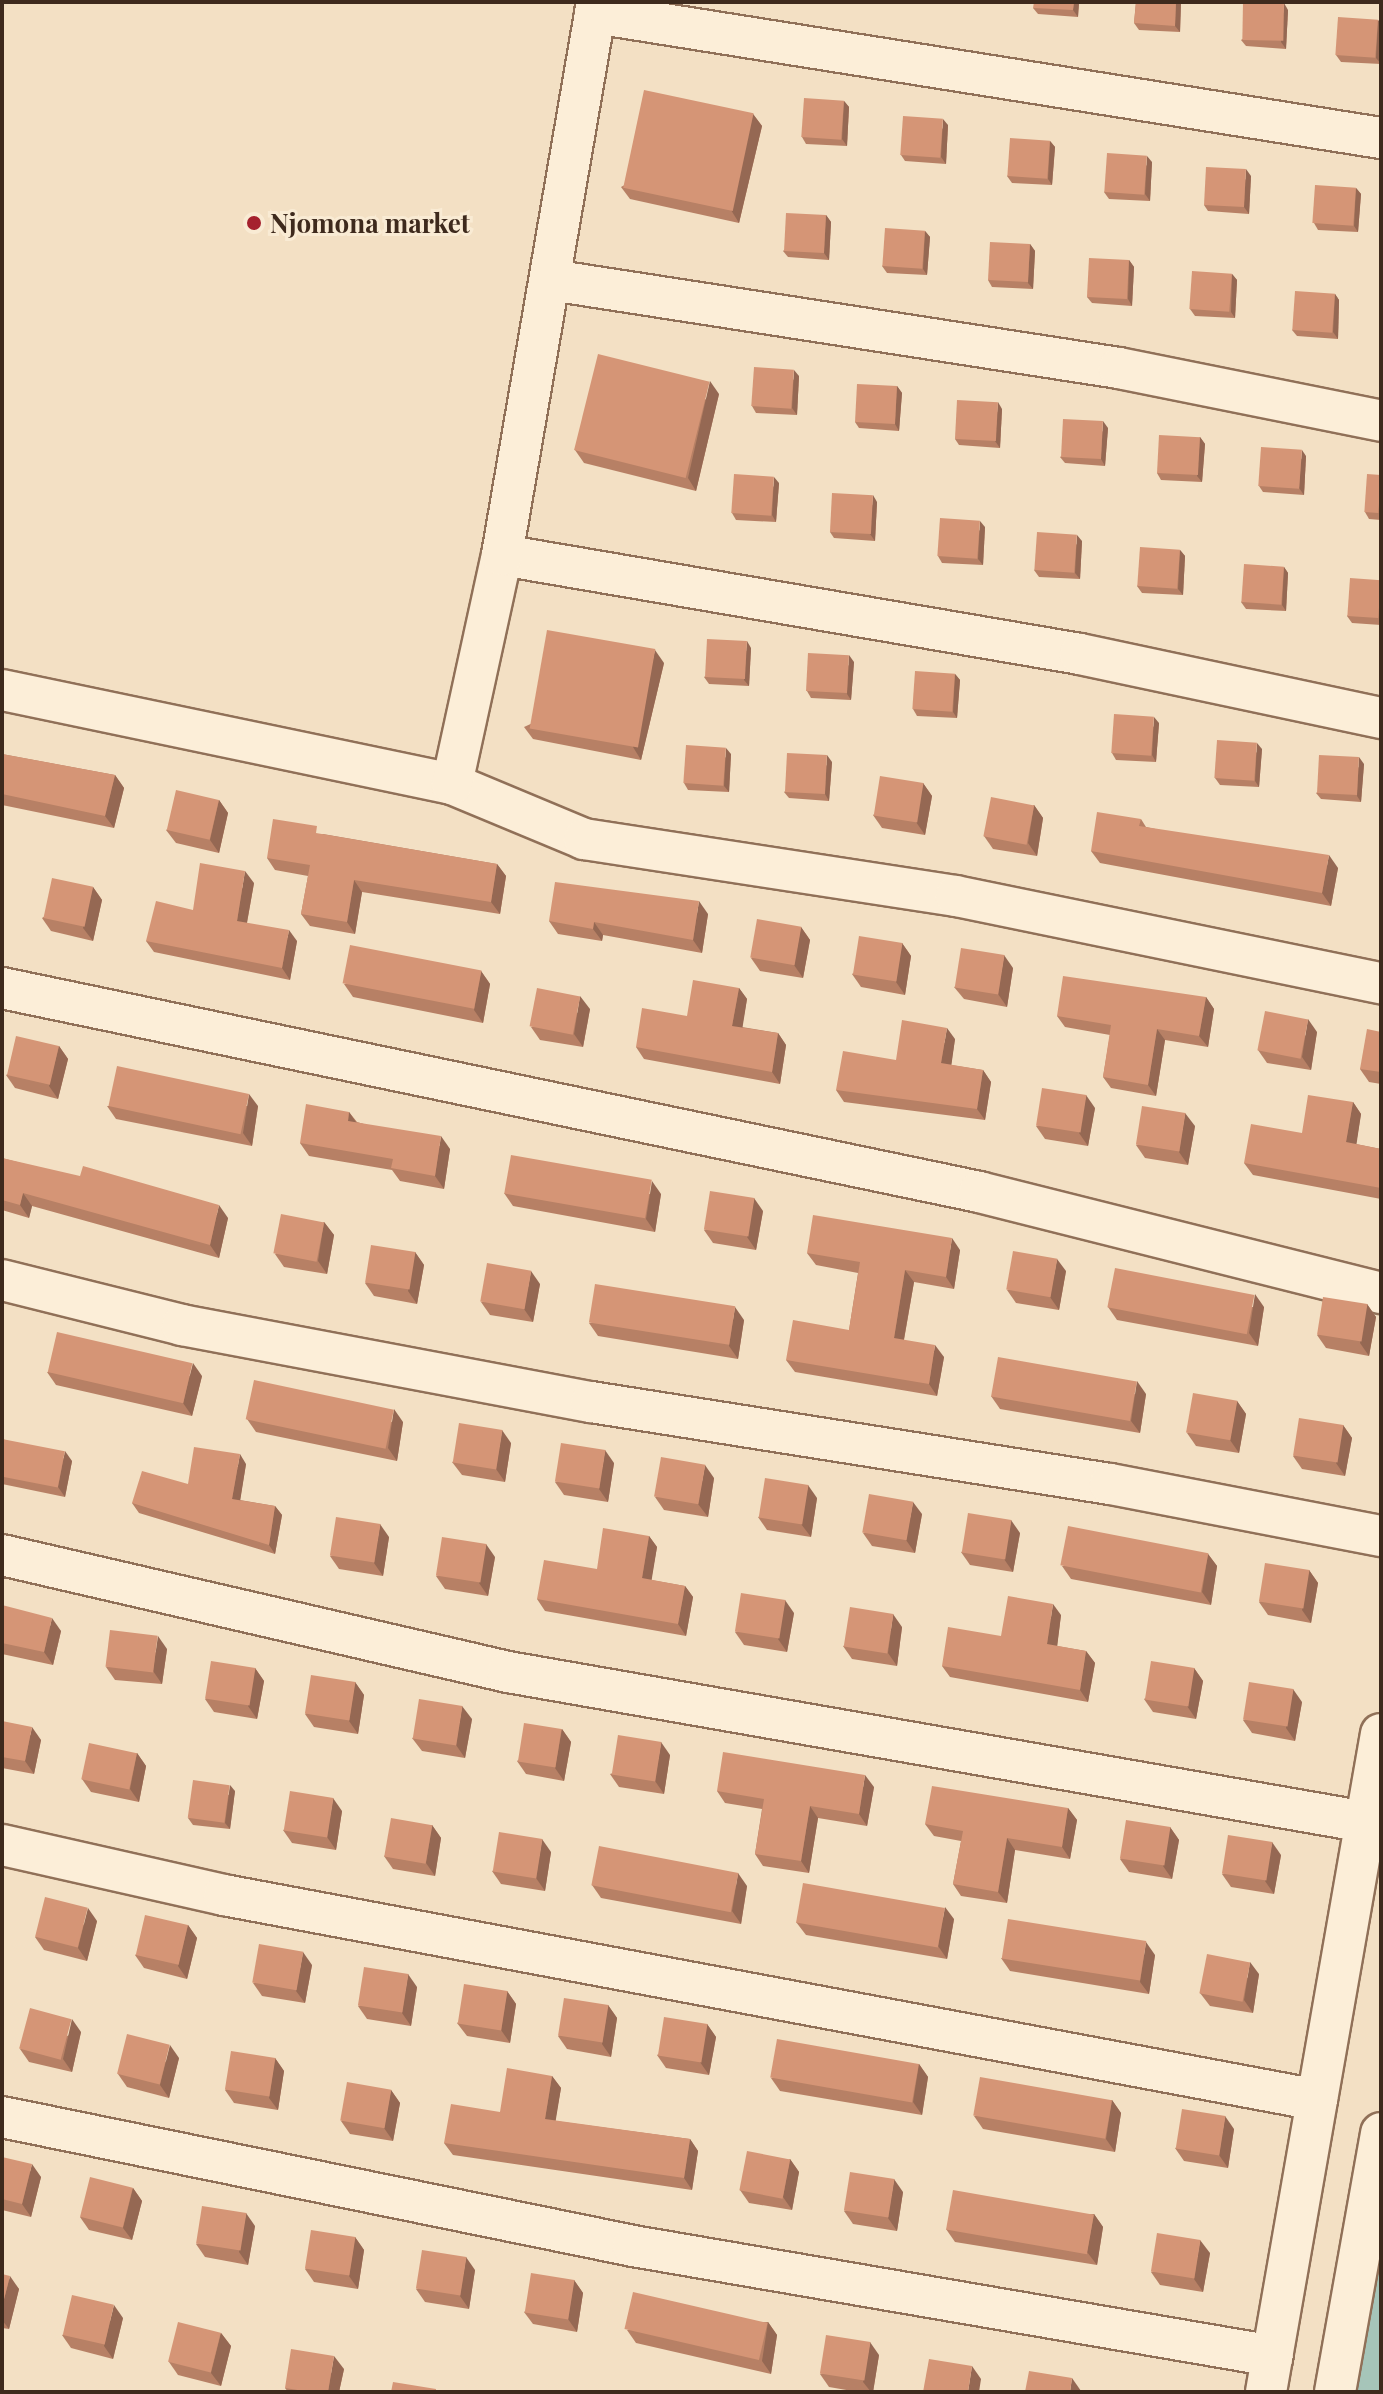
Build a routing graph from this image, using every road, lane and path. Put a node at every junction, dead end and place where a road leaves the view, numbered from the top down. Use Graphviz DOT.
graph roads {
  1 [pos="596,8"];
  2 [pos="1381,138"];
  3 [pos="551,280"];
  4 [pos="1381,421"];
  5 [pos="502,555"];
  6 [pos="2,690"];
  7 [pos="1381,718"];
  8 [pos="452,784"];
  9 [pos="1381,983"];
  10 [pos="2,988"];
  11 [pos="2,1280"];
  12 [pos="1381,1293"];
  13 [pos="1381,1536"];
  14 [pos="2,1555"];
  15 [pos="1381,1734"];
  16 [pos="1366,1822"];
  17 [pos="2,1845"];
  18 [pos="1317,2100"];
  19 [pos="2,2117"];
  20 [pos="1381,2133"];
  21 [pos="1373,2210"];
  22 [pos="1270,2374"];
  23 [pos="1335,2392"];
  1 -- 2 [label="lane"];
  1 -- 3 [label="lane"];
  3 -- 4 [label="lane"];
  3 -- 5 [label="lane"];
  5 -- 7 [label="lane"];
  5 -- 8 [label="lane"];
  6 -- 8 [label="lane"];
  8 -- 9 [label="lane"];
  10 -- 12 [label="lane"];
  11 -- 13 [label="lane"];
  14 -- 16 [label="lane"];
  15 -- 16 [label="lane"];
  16 -- 18 [label="lane"];
  17 -- 18 [label="lane"];
  18 -- 22 [label="lane"];
  19 -- 22 [label="lane"];
  20 -- 21 [label="lane"];
  21 -- 23 [label="lane"];
}
